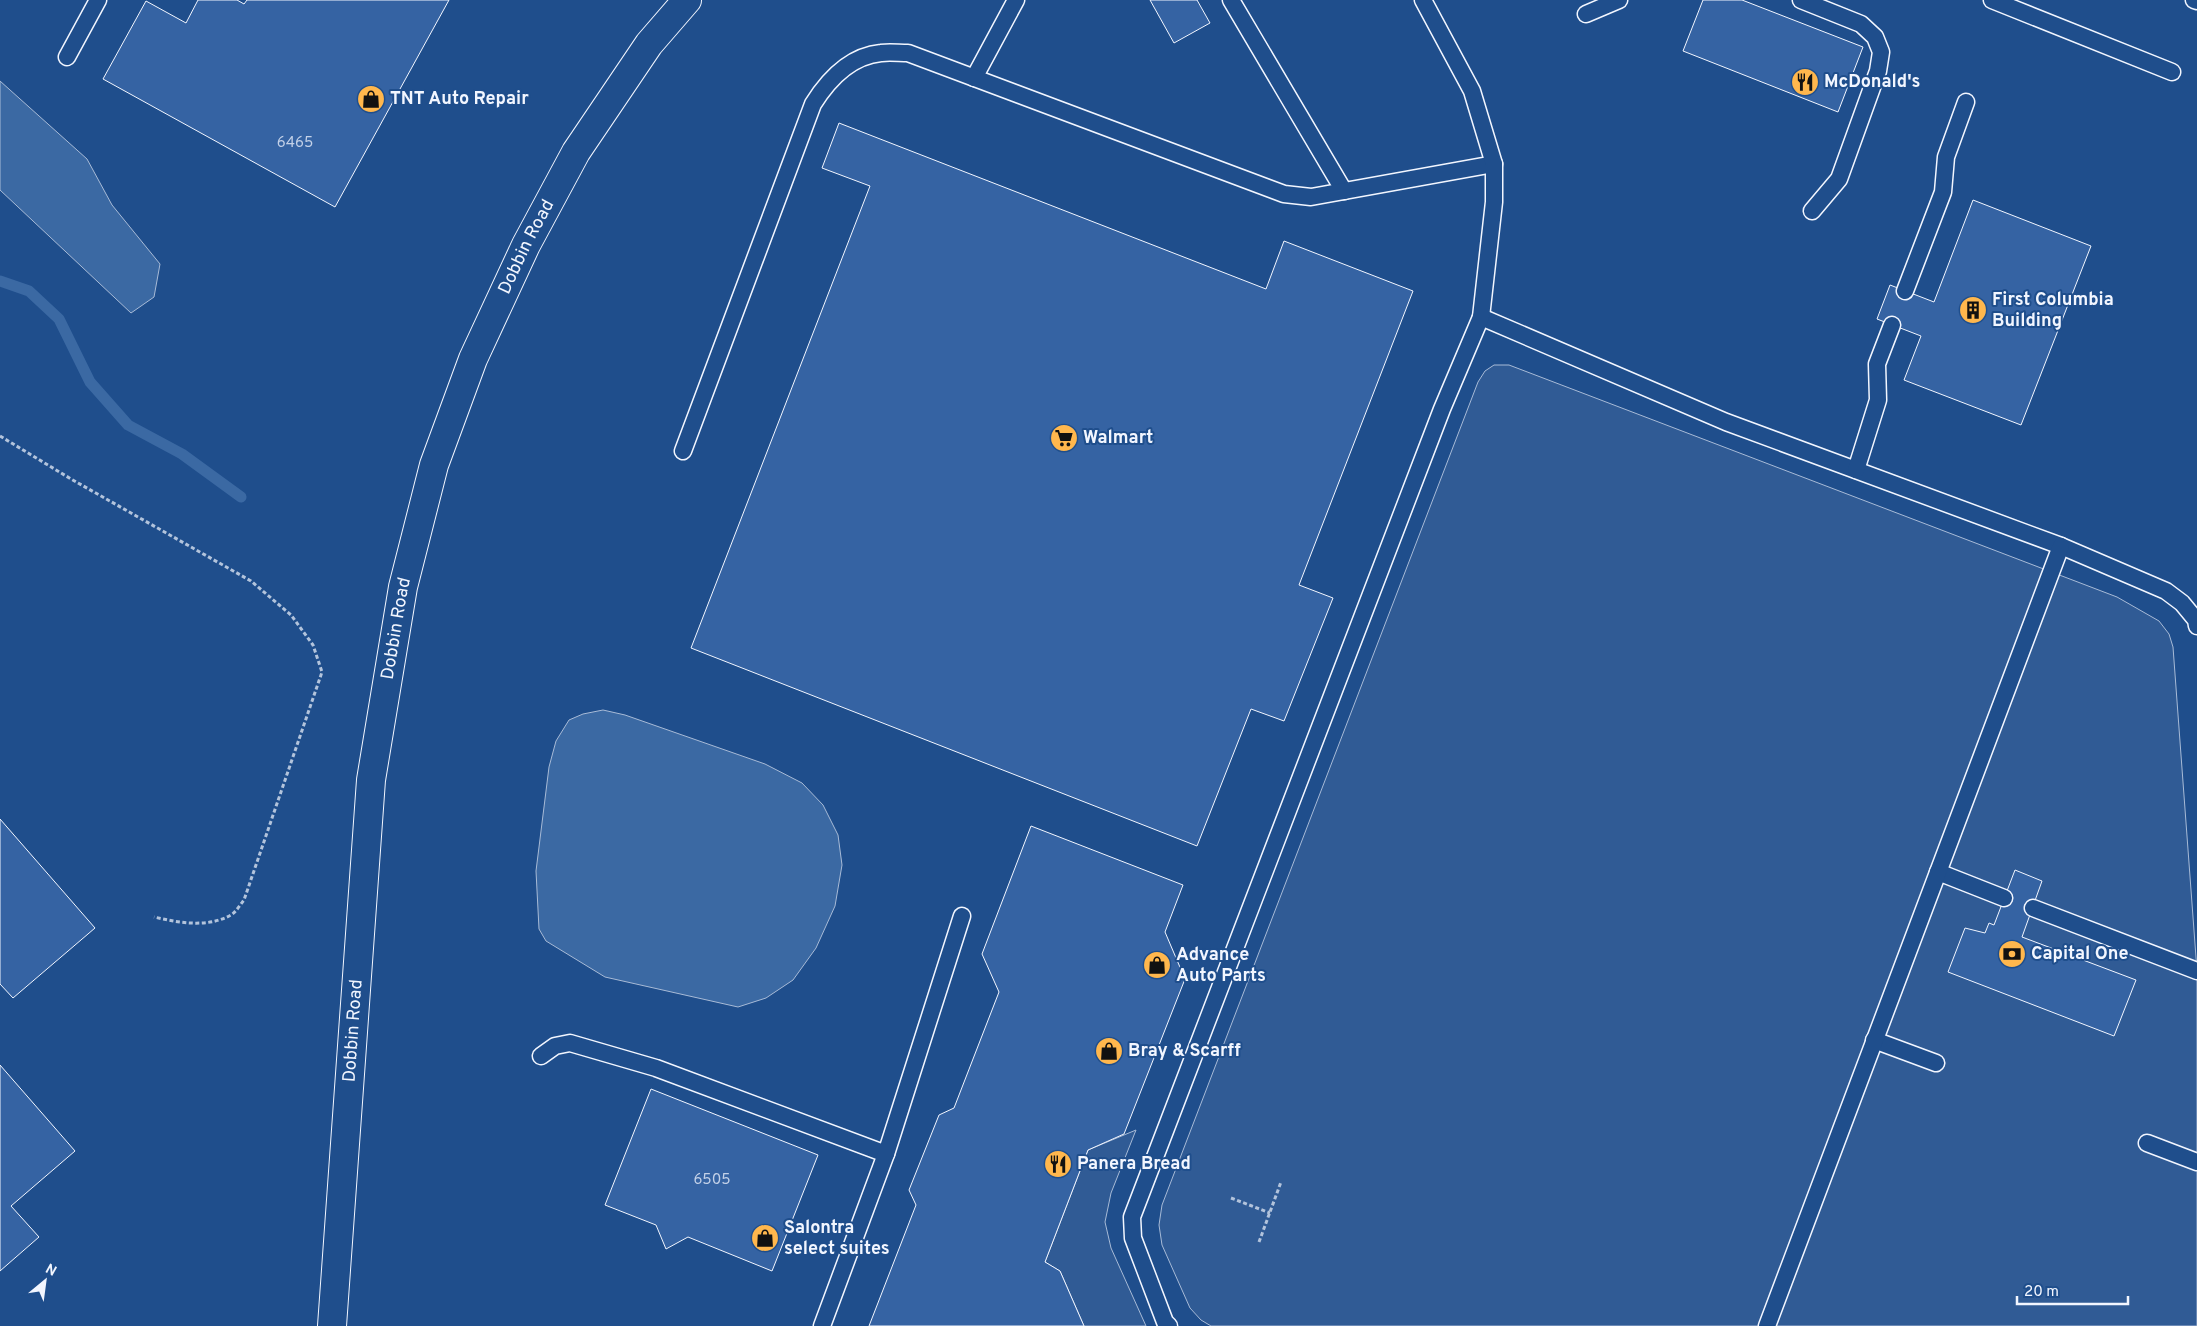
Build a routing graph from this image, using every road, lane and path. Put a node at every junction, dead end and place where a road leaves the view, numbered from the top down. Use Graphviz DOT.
graph roads {
  1 [pos="98,0"];
  2 [pos="687,0"];
  3 [pos="1016,0"];
  4 [pos="1231,0"];
  5 [pos="1423,0"];
  6 [pos="1619,0"];
  7 [pos="1802,0"];
  8 [pos="1992,0"];
  9 [pos="1586,14"];
  10 [pos="67,57"];
  11 [pos="2172,72"];
  12 [pos="974,78"];
  13 [pos="1966,102"];
  14 [pos="1494,164"];
  15 [pos="1344,191"];
  16 [pos="1812,211"];
  17 [pos="1904,291"];
  18 [pos="1482,317"];
  19 [pos="1892,325"];
  20 [pos="0,436"];
  21 [pos="683,451"];
  22 [pos="1856,470"];
  23 [pos="2061,546"];
  24 [pos="2197,626"];
  25 [pos="1938,872"];
  26 [pos="2004,898"];
  27 [pos="2033,908"];
  28 [pos="962,916"];
  29 [pos="154,917"];
  30 [pos="2197,971"];
  31 [pos="1874,1040"];
  32 [pos="541,1056"];
  33 [pos="1936,1063"];
  34 [pos="2148,1143"];
  35 [pos="886,1154"];
  36 [pos="2197,1162"];
  37 [pos="1281,1182"];
  38 [pos="1231,1198"];
  39 [pos="1270,1213"];
  40 [pos="1259,1242"];
  41 [pos="332,1326"];
  42 [pos="822,1326"];
  43 [pos="1169,1326"];
  44 [pos="1767,1326"];
  1 -- 10 [label="lane"];
  2 -- 41 [label="street, Dobbin Road"];
  3 -- 12 [label="lane"];
  4 -- 15 [label="lane"];
  5 -- 14 [label="lane"];
  6 -- 9 [label="lane"];
  7 -- 16 [label="lane"];
  8 -- 11 [label="lane"];
  12 -- 15 [label="lane"];
  12 -- 21 [label="lane"];
  13 -- 17 [label="lane"];
  14 -- 15 [label="lane"];
  14 -- 18 [label="lane"];
  18 -- 22 [label="lane"];
  18 -- 43 [label="lane"];
  19 -- 22 [label="lane"];
  20 -- 29 [label="path"];
  22 -- 23 [label="lane"];
  23 -- 24 [label="lane"];
  23 -- 25 [label="lane"];
  25 -- 26 [label="lane"];
  25 -- 31 [label="lane"];
  27 -- 30 [label="lane"];
  28 -- 35 [label="lane"];
  31 -- 33 [label="lane"];
  31 -- 44 [label="lane"];
  32 -- 35 [label="lane"];
  34 -- 36 [label="lane"];
  35 -- 42 [label="lane"];
  37 -- 39 [label="path"];
  38 -- 39 [label="path"];
  39 -- 40 [label="path"];
}
